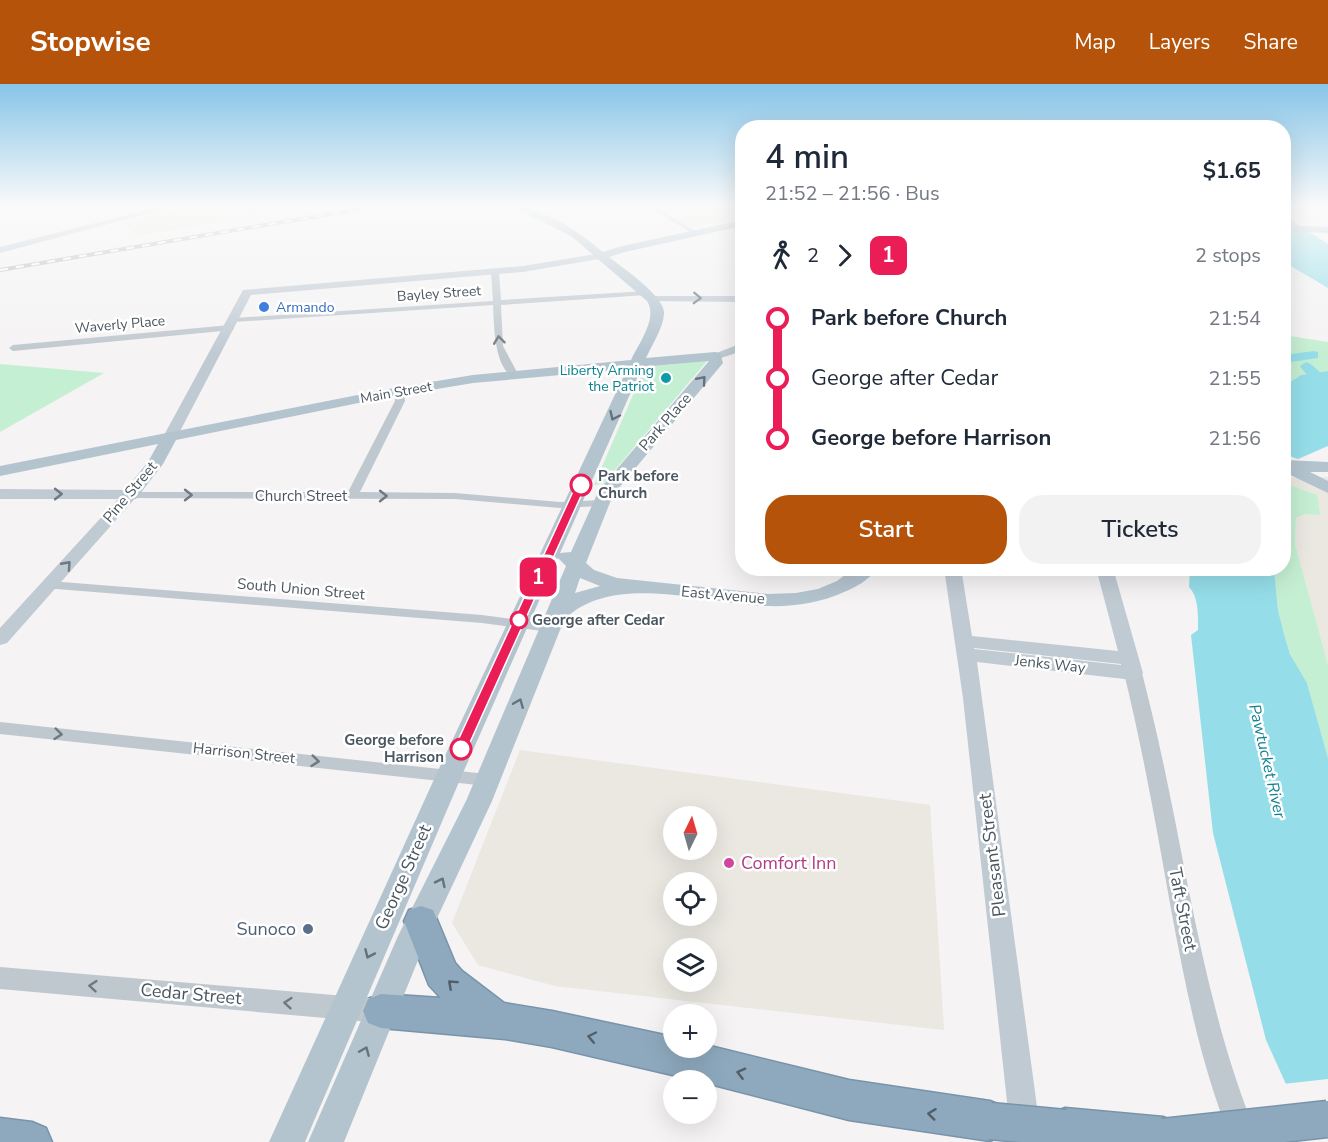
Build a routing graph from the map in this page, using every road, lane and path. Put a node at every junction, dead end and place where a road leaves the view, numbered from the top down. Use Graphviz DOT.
graph roads {
  1 [pos="607,255"];
  2 [pos="602,256"];
  3 [pos="495,272"];
  4 [pos="649,296"];
  5 [pos="735,299"];
  6 [pos="496,303"];
  7 [pos="232,324"];
  8 [pos="13,348"];
  9 [pos="735,349"];
  10 [pos="715,356"];
  11 [pos="638,363"];
  12 [pos="513,374"];
  13 [pos="399,392"];
  14 [pos="170,437"];
  15 [pos="1291,465"];
  16 [pos="1328,467"];
  17 [pos="1291,469"];
  18 [pos="0,471"];
  19 [pos="1328,488"];
  20 [pos="0,494"];
  21 [pos="130,495"];
  22 [pos="352,496"];
  23 [pos="602,503"];
  24 [pos="572,505"];
  25 [pos="559,534"];
  26 [pos="575,566"];
  27 [pos="855,576"];
  28 [pos="953,576"];
  29 [pos="1106,576"];
  30 [pos="49,585"];
  31 [pos="638,588"];
  32 [pos="520,618"];
  33 [pos="552,623"];
  34 [pos="0,639"];
  35 [pos="965,648"];
  36 [pos="1131,666"];
  37 [pos="0,728"];
  38 [pos="449,775"];
  39 [pos="487,780"];
  40 [pos="422,921"];
  41 [pos="0,978"];
  42 [pos="346,1008"];
  43 [pos="381,1011"];
  44 [pos="498,1021"];
  45 [pos="1328,1119"];
  46 [pos="1163,1137"];
  47 [pos="0,1138"];
  48 [pos="32,1142"];
  49 [pos="287,1142"];
  50 [pos="326,1142"];
  51 [pos="1027,1142"];
  52 [pos="1110,1142"];
  53 [pos="1246,1142"];
  1 -- 2 [label="main road"];
  2 -- 3 [label="main road"];
  2 -- 4 [label="main road"];
  3 -- 6 [label="street"];
  3 -- 7 [label="main road, Pine Street"];
  4 -- 5 [label="main road, one-way"];
  4 -- 6 [label="street, Bayley Street"];
  4 -- 11 [label="main road"];
  6 -- 7 [label="street, Bayley Street"];
  12 -- 6 [label="street, one-way"];
  7 -- 8 [label="street, Waverly Place"];
  7 -- 14 [label="main road, Pine Street"];
  9 -- 10 [label="main road"];
  10 -- 11 [label="main road"];
  23 -- 10 [label="main road, Park Place, one-way"];
  11 -- 12 [label="main road, Main Street"];
  11 -- 24 [label="main road, one-way"];
  12 -- 13 [label="main road, Main Street"];
  13 -- 14 [label="main road, Main Street"];
  13 -- 22 [label="street"];
  14 -- 18 [label="main road, Main Street"];
  14 -- 21 [label="main road, Pine Street"];
  15 -- 16 [label="main road"];
  17 -- 19 [label="main road"];
  20 -- 21 [label="main road, Church Street, one-way"];
  21 -- 22 [label="street, Church Street, one-way"];
  30 -- 21 [label="main road, Pine Street, one-way"];
  22 -- 24 [label="street, Church Street, one-way"];
  23 -- 24 [label="street, Church Street"];
  23 -- 26 [label="main road, Park Place"];
  24 -- 25 [label="main road"];
  25 -- 26 [label="main road"];
  25 -- 32 [label="main road"];
  26 -- 31 [label="main road, East Avenue"];
  26 -- 33 [label="main road, Park Place"];
  27 -- 31 [label="main road, East Avenue"];
  28 -- 35 [label="main road, Pleasant Street"];
  29 -- 36 [label="main road"];
  30 -- 32 [label="street, South Union Street"];
  30 -- 34 [label="main road, Pine Street"];
  31 -- 33 [label="main road"];
  32 -- 33 [label="street, South Union Street"];
  32 -- 38 [label="main road, George Street"];
  39 -- 33 [label="main road, one-way"];
  35 -- 36 [label="main road, Jenks Way"];
  35 -- 51 [label="main road, Pleasant Street"];
  36 -- 53 [label="street, Taft Street"];
  37 -- 38 [label="street, Harrison Street, one-way"];
  38 -- 39 [label="street, Harrison Street"];
  38 -- 42 [label="main road, George Street, one-way"];
  40 -- 39 [label="main road, one-way"];
  40 -- 43 [label="main road"];
  44 -- 40 [label="highway, one-way"];
  42 -- 41 [label="street, Cedar Street, one-way"];
  42 -- 43 [label="street, Cedar Street"];
  42 -- 49 [label="main road, George Street"];
  43 -- 44 [label="highway"];
  50 -- 43 [label="main road, one-way"];
  46 -- 44 [label="highway, one-way, bridge"];
  45 -- 46 [label="highway, bridge"];
  46 -- 52 [label="highway"];
  47 -- 48 [label="highway"];
}
